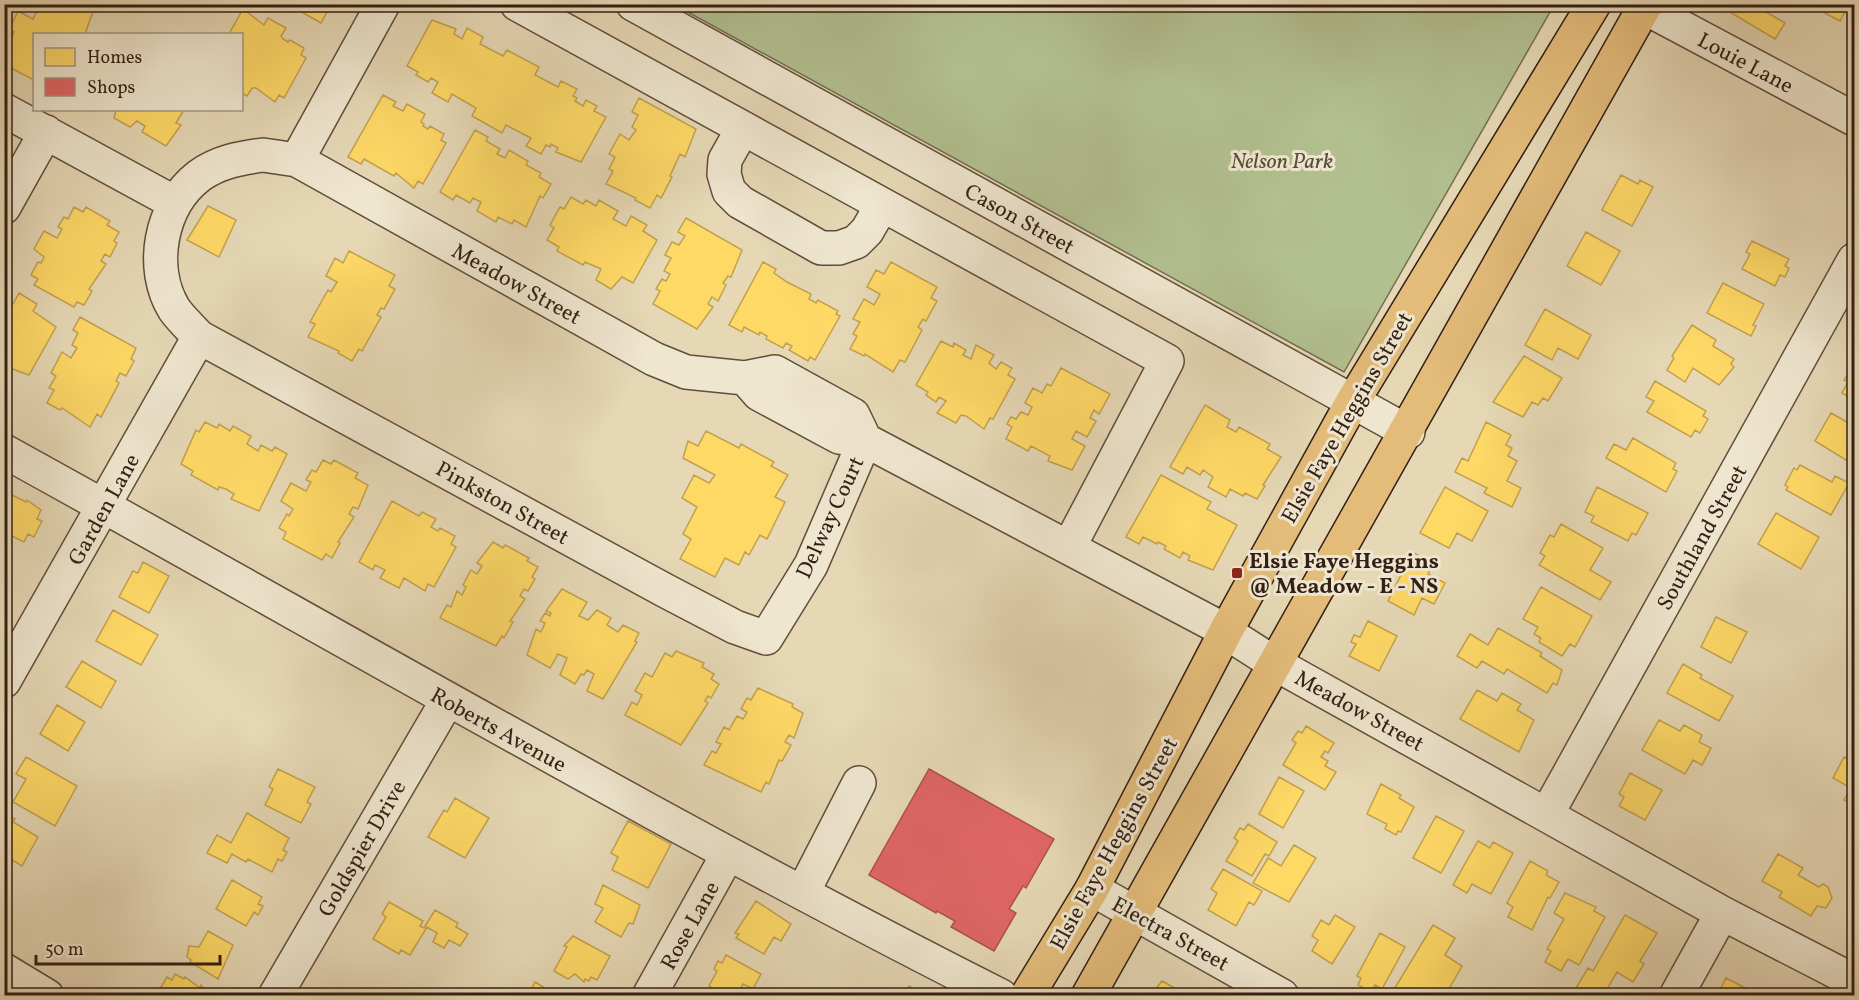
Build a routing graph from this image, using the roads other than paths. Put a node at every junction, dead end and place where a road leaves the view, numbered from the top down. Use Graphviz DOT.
graph roads {
  1 [pos="383,4"];
  2 [pos="517,4"];
  3 [pos="633,4"];
  4 [pos="1594,4"];
  5 [pos="1642,6"];
  6 [pos="4,110"];
  7 [pos="1854,119"];
  8 [pos="743,128"];
  9 [pos="46,132"];
  10 [pos="297,160"];
  11 [pos="175,203"];
  12 [pos="882,205"];
  13 [pos="4,207"];
  14 [pos="1854,260"];
  15 [pos="199,337"];
  16 [pos="1353,401"];
  17 [pos="1408,432"];
  18 [pos="865,440"];
  19 [pos="4,451"];
  20 [pos="105,507"];
  21 [pos="1069,547"];
  22 [pos="793,595"];
  23 [pos="1226,631"];
  24 [pos="1274,663"];
  25 [pos="4,681"];
  26 [pos="447,701"];
  27 [pos="859,783"];
  28 [pos="1547,814"];
  29 [pos="728,854"];
  30 [pos="1092,889"];
  31 [pos="803,892"];
  32 [pos="1135,913"];
  33 [pos="1722,913"];
  34 [pos="4,970"];
  35 [pos="1854,981"];
  36 [pos="47,996"];
  37 [pos="275,996"];
  38 [pos="649,996"];
  39 [pos="1001,996"];
  40 [pos="1027,996"];
  41 [pos="1088,996"];
  42 [pos="1282,996"];
  43 [pos="1676,996"];
  1 -- 10 [label="street"];
  2 -- 8 [label="street"];
  3 -- 16 [label="street, Cason Street"];
  4 -- 16 [label="main road, Elsie Faye Heggins Street"];
  5 -- 7 [label="street, Louie Lane"];
  5 -- 17 [label="main road"];
  6 -- 9 [label="street"];
  8 -- 12 [label="street"];
  8 -- 12 [label="street"];
  9 -- 11 [label="street"];
  9 -- 13 [label="street"];
  10 -- 11 [label="street"];
  10 -- 18 [label="street, Meadow Street"];
  11 -- 15 [label="street"];
  12 -- 21 [label="street"];
  14 -- 28 [label="street, Southland Street"];
  15 -- 20 [label="street, Garden Lane"];
  15 -- 22 [label="street, Pinkston Street"];
  16 -- 17 [label="street, Cason Street"];
  16 -- 23 [label="main road, Elsie Faye Heggins Street"];
  17 -- 24 [label="main road"];
  18 -- 21 [label="street, Meadow Street"];
  18 -- 22 [label="street, Delway Court"];
  19 -- 20 [label="street, Roberts Avenue"];
  20 -- 25 [label="street, Garden Lane"];
  20 -- 26 [label="street, Roberts Avenue"];
  21 -- 23 [label="street, Meadow Street"];
  23 -- 24 [label="street, Meadow Street"];
  23 -- 30 [label="main road, Elsie Faye Heggins Street"];
  24 -- 28 [label="street, Meadow Street"];
  24 -- 32 [label="main road"];
  26 -- 29 [label="street, Roberts Avenue"];
  26 -- 37 [label="street, Goldspier Drive"];
  27 -- 31 [label="street"];
  28 -- 33 [label="street, Meadow Street"];
  29 -- 31 [label="street, Roberts Avenue"];
  29 -- 38 [label="street, Rose Lane"];
  30 -- 32 [label="street, Electra Street"];
  30 -- 40 [label="main road, Elsie Faye Heggins Street"];
  31 -- 39 [label="street, Roberts Avenue"];
  32 -- 41 [label="main road"];
  32 -- 42 [label="street, Electra Street"];
  33 -- 35 [label="street, Meadow Street"];
  33 -- 43 [label="street"];
  34 -- 36 [label="street"];
}
